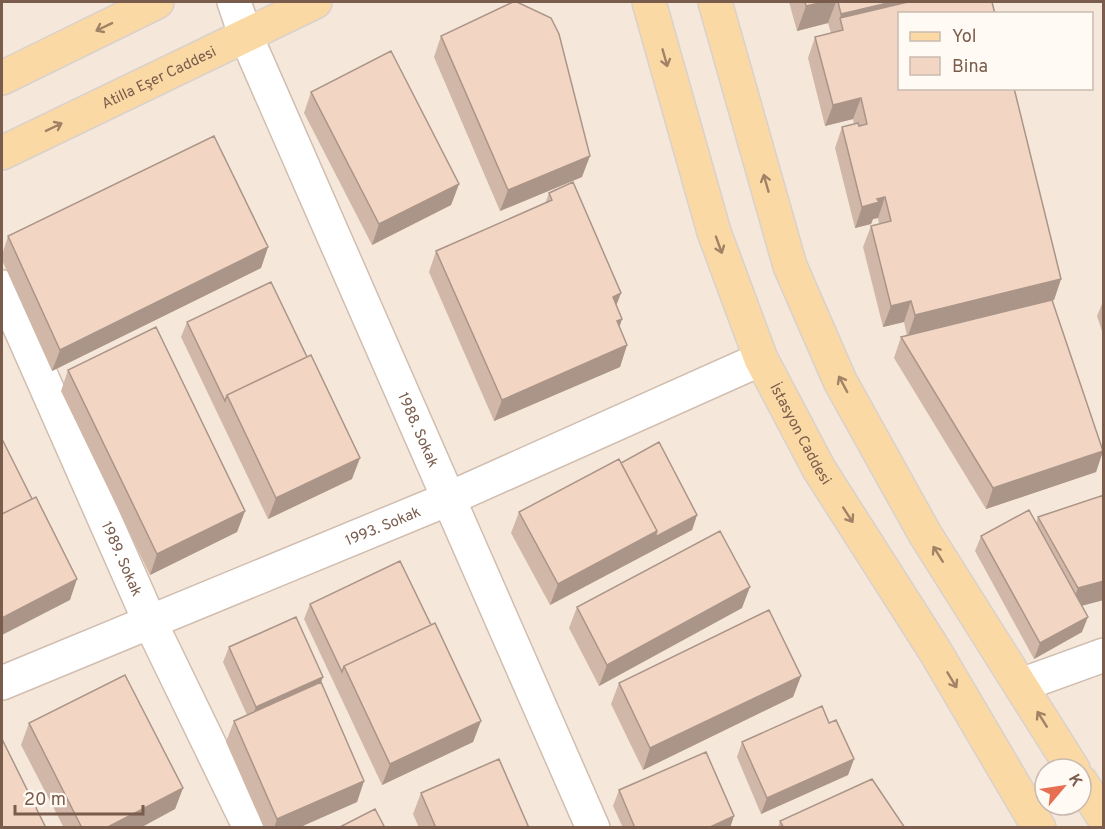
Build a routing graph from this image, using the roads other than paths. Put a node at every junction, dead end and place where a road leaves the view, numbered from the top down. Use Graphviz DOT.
graph roads {
  1 [pos="157,2"];
  2 [pos="234,2"];
  3 [pos="315,2"];
  4 [pos="649,2"];
  5 [pos="715,2"];
  6 [pos="244,34"];
  7 [pos="2,78"];
  8 [pos="2,153"];
  9 [pos="2,287"];
  10 [pos="761,359"];
  11 [pos="448,499"];
  12 [pos="150,622"];
  13 [pos="1104,655"];
  14 [pos="2,683"];
  15 [pos="1021,685"];
  16 [pos="1066,757"];
  17 [pos="1093,801"];
  18 [pos="1104,818"];
  19 [pos="250,828"];
  20 [pos="593,828"];
  21 [pos="1040,828"];
  1 -- 7 [label="main road, one-way"];
  2 -- 6 [label="street, 1988. Sokak"];
  3 -- 6 [label="main road, Atilla Eşer Caddesi"];
  4 -- 10 [label="main road, İstasyon Caddesi, one-way"];
  15 -- 5 [label="main road, one-way"];
  8 -- 6 [label="main road, Atilla Eşer Caddesi, one-way"];
  6 -- 11 [label="street, 1988. Sokak"];
  9 -- 12 [label="street, 1989. Sokak"];
  10 -- 11 [label="street, 1993. Sokak"];
  10 -- 21 [label="main road, İstasyon Caddesi, one-way"];
  11 -- 12 [label="street, 1993. Sokak"];
  11 -- 20 [label="street, 1988. Sokak"];
  12 -- 14 [label="street, 1993. Sokak"];
  12 -- 19 [label="street, 1989. Sokak"];
  13 -- 15 [label="street"];
  16 -- 15 [label="main road, one-way"];
  17 -- 18 [label="main road"];
}
